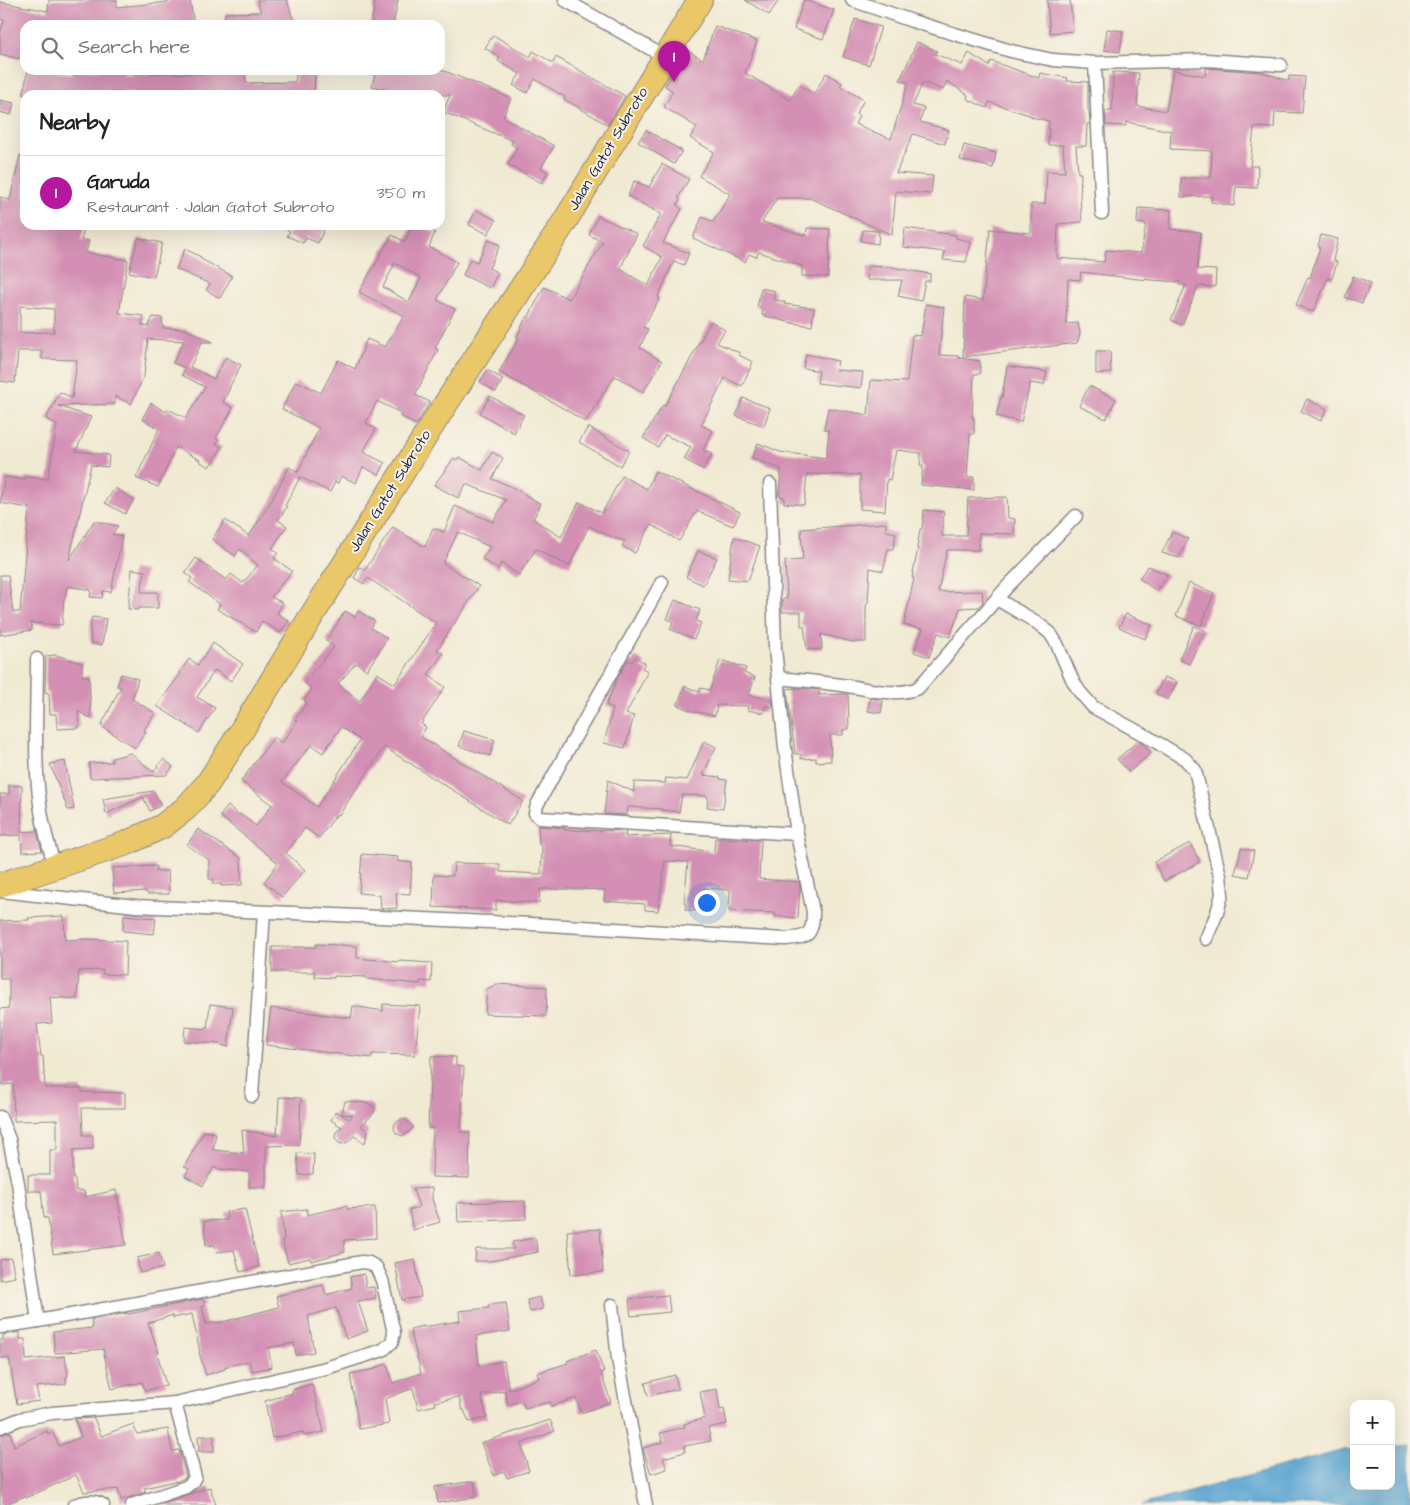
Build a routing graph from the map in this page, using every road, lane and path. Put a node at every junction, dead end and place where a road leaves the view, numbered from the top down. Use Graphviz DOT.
graph roads {
  1 [pos="565,0"];
  2 [pos="700,0"];
  3 [pos="852,0"];
  4 [pos="665,56"];
  5 [pos="1095,63"];
  6 [pos="1281,65"];
  7 [pos="1102,212"];
  8 [pos="770,484"];
  9 [pos="1076,516"];
  10 [pos="662,582"];
  11 [pos="997,599"];
  12 [pos="37,659"];
  13 [pos="778,678"];
  14 [pos="797,834"];
  15 [pos="55,867"];
  16 [pos="0,886"];
  17 [pos="0,891"];
  18 [pos="264,912"];
  19 [pos="1206,939"];
  20 [pos="252,1096"];
  21 [pos="0,1117"];
  22 [pos="612,1305"];
  23 [pos="38,1321"];
  24 [pos="0,1327"];
  25 [pos="175,1403"];
  26 [pos="0,1427"];
  27 [pos="74,1505"];
  28 [pos="103,1505"];
  29 [pos="132,1505"];
  30 [pos="646,1505"];
  1 -- 4 [label="street"];
  2 -- 4 [label="highway, Jalan Gatot Subroto"];
  3 -- 5 [label="street"];
  4 -- 15 [label="highway, Jalan Gatot Subroto"];
  5 -- 6 [label="street"];
  5 -- 7 [label="street"];
  8 -- 13 [label="street"];
  9 -- 11 [label="street"];
  10 -- 14 [label="street"];
  11 -- 13 [label="street"];
  11 -- 19 [label="street"];
  12 -- 15 [label="street"];
  13 -- 14 [label="street"];
  14 -- 18 [label="street"];
  15 -- 16 [label="highway, Jalan Gatot Subroto"];
  17 -- 18 [label="street"];
  18 -- 20 [label="street"];
  21 -- 23 [label="street"];
  22 -- 30 [label="street"];
  23 -- 24 [label="street"];
  23 -- 25 [label="street"];
  25 -- 26 [label="street"];
  25 -- 29 [label="street"];
  27 -- 28 [label="street"];
}
